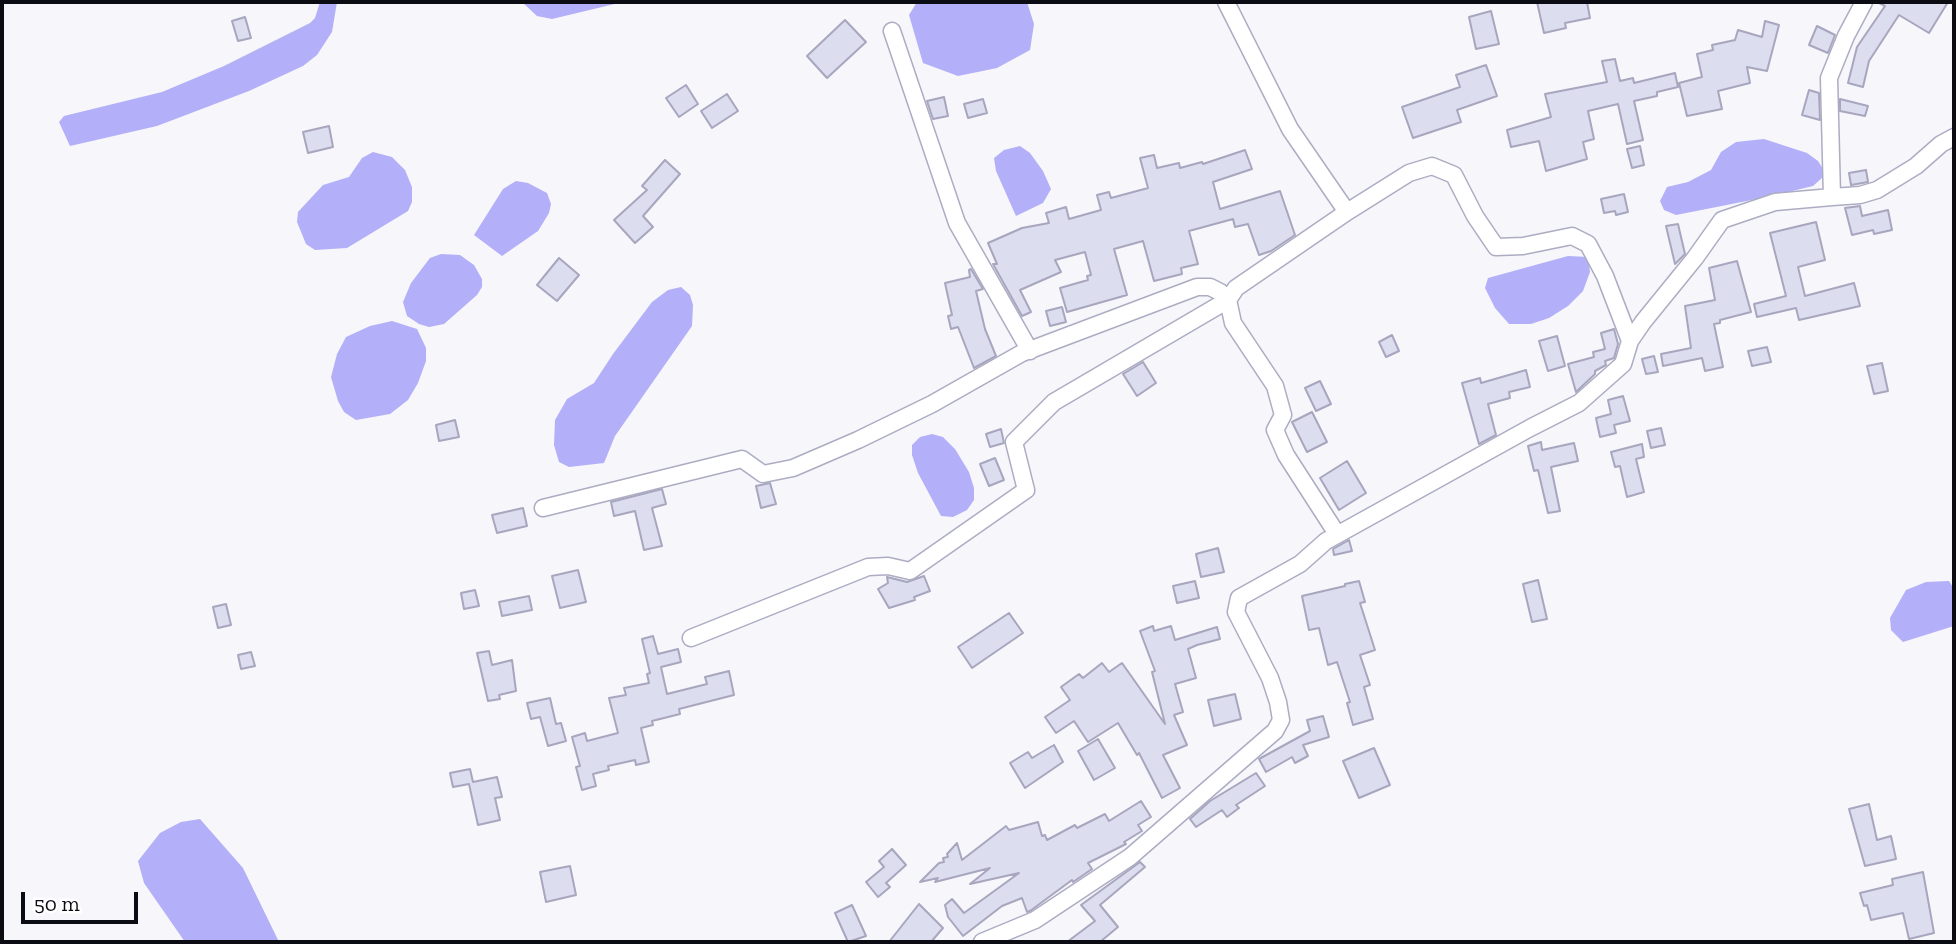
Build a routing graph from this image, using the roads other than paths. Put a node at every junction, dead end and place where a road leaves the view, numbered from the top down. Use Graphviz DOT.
graph roads {
  1 [pos="1226,2"];
  2 [pos="1864,2"];
  3 [pos="892,31"];
  4 [pos="1954,137"];
  5 [pos="1832,197"];
  6 [pos="1347,212"];
  7 [pos="1228,300"];
  8 [pos="1630,341"];
  9 [pos="1030,351"];
  10 [pos="543,508"];
  11 [pos="1338,534"];
  12 [pos="691,638"];
  13 [pos="982,942"];
  1 -- 6 [label="street"];
  2 -- 5 [label="street"];
  3 -- 9 [label="street"];
  4 -- 5 [label="street"];
  5 -- 8 [label="street"];
  6 -- 7 [label="street"];
  6 -- 8 [label="street"];
  7 -- 9 [label="street"];
  7 -- 11 [label="street"];
  7 -- 12 [label="street"];
  8 -- 11 [label="street"];
  9 -- 10 [label="street"];
  11 -- 13 [label="street"];
}
